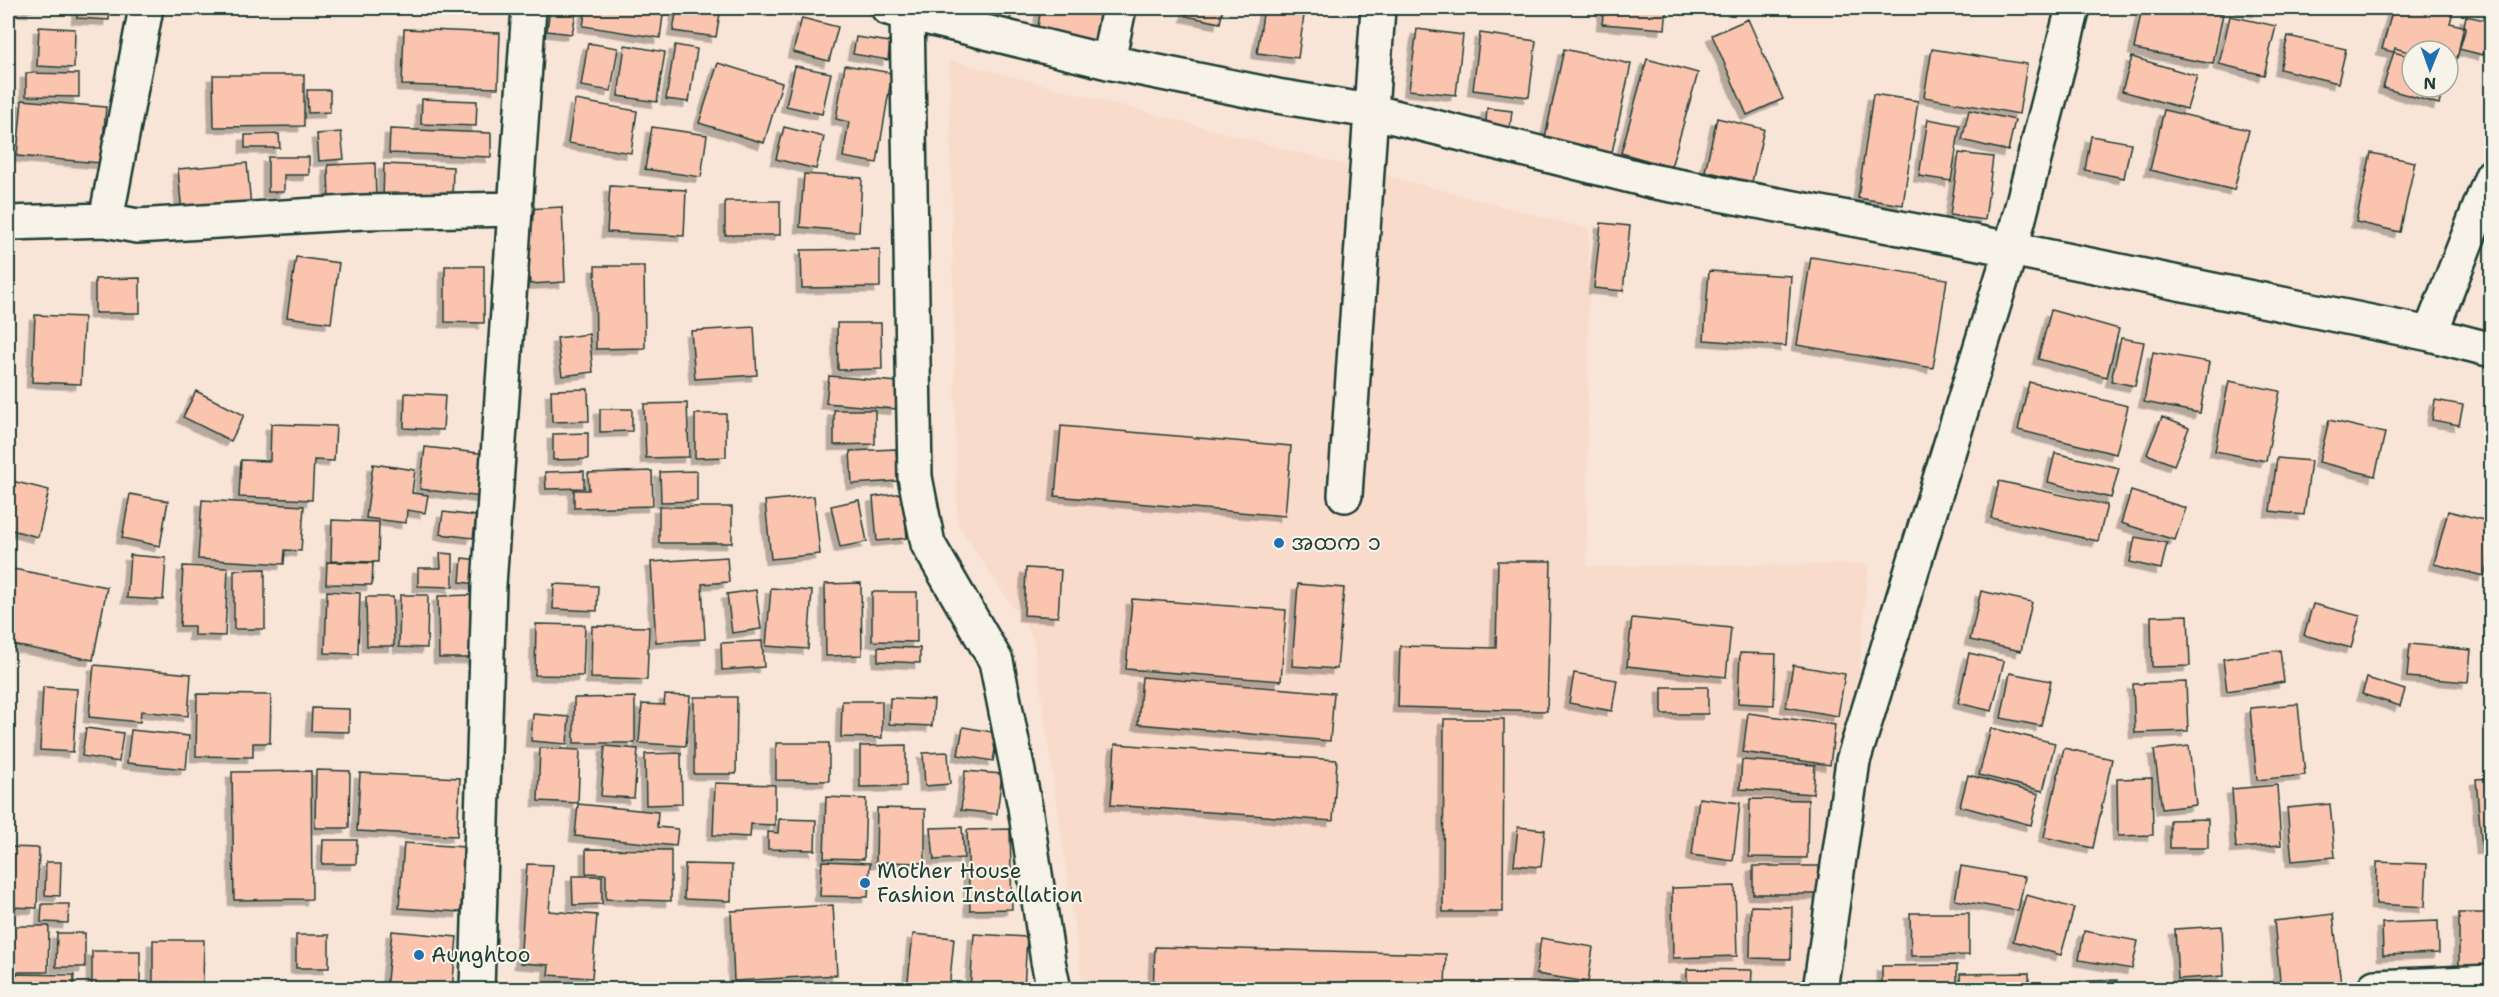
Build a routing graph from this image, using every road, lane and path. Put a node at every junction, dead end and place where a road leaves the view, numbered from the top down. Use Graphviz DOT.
graph roads {
  1 [pos="146,8"];
  2 [pos="529,8"];
  3 [pos="1119,8"];
  4 [pos="1378,8"];
  5 [pos="2073,8"];
  6 [pos="898,10"];
  7 [pos="1108,62"];
  8 [pos="1370,111"];
  9 [pos="2492,176"];
  10 [pos="516,209"];
  11 [pos="106,220"];
  12 [pos="8,223"];
  13 [pos="2011,249"];
  14 [pos="2430,334"];
  15 [pos="2492,350"];
  16 [pos="1345,495"];
  17 [pos="2492,982"];
  18 [pos="2375,987"];
  19 [pos="477,990"];
  20 [pos="1054,990"];
  21 [pos="1820,990"];
  1 -- 11 [label="street"];
  2 -- 10 [label="street"];
  3 -- 7 [label="street"];
  4 -- 8 [label="street"];
  5 -- 13 [label="street"];
  6 -- 7 [label="street"];
  6 -- 20 [label="street"];
  7 -- 8 [label="street"];
  8 -- 13 [label="street"];
  8 -- 16 [label="street"];
  9 -- 14 [label="street"];
  10 -- 11 [label="street"];
  10 -- 19 [label="street"];
  11 -- 12 [label="street"];
  13 -- 14 [label="street"];
  13 -- 21 [label="street"];
  14 -- 15 [label="street"];
  17 -- 18 [label="street"];
}
